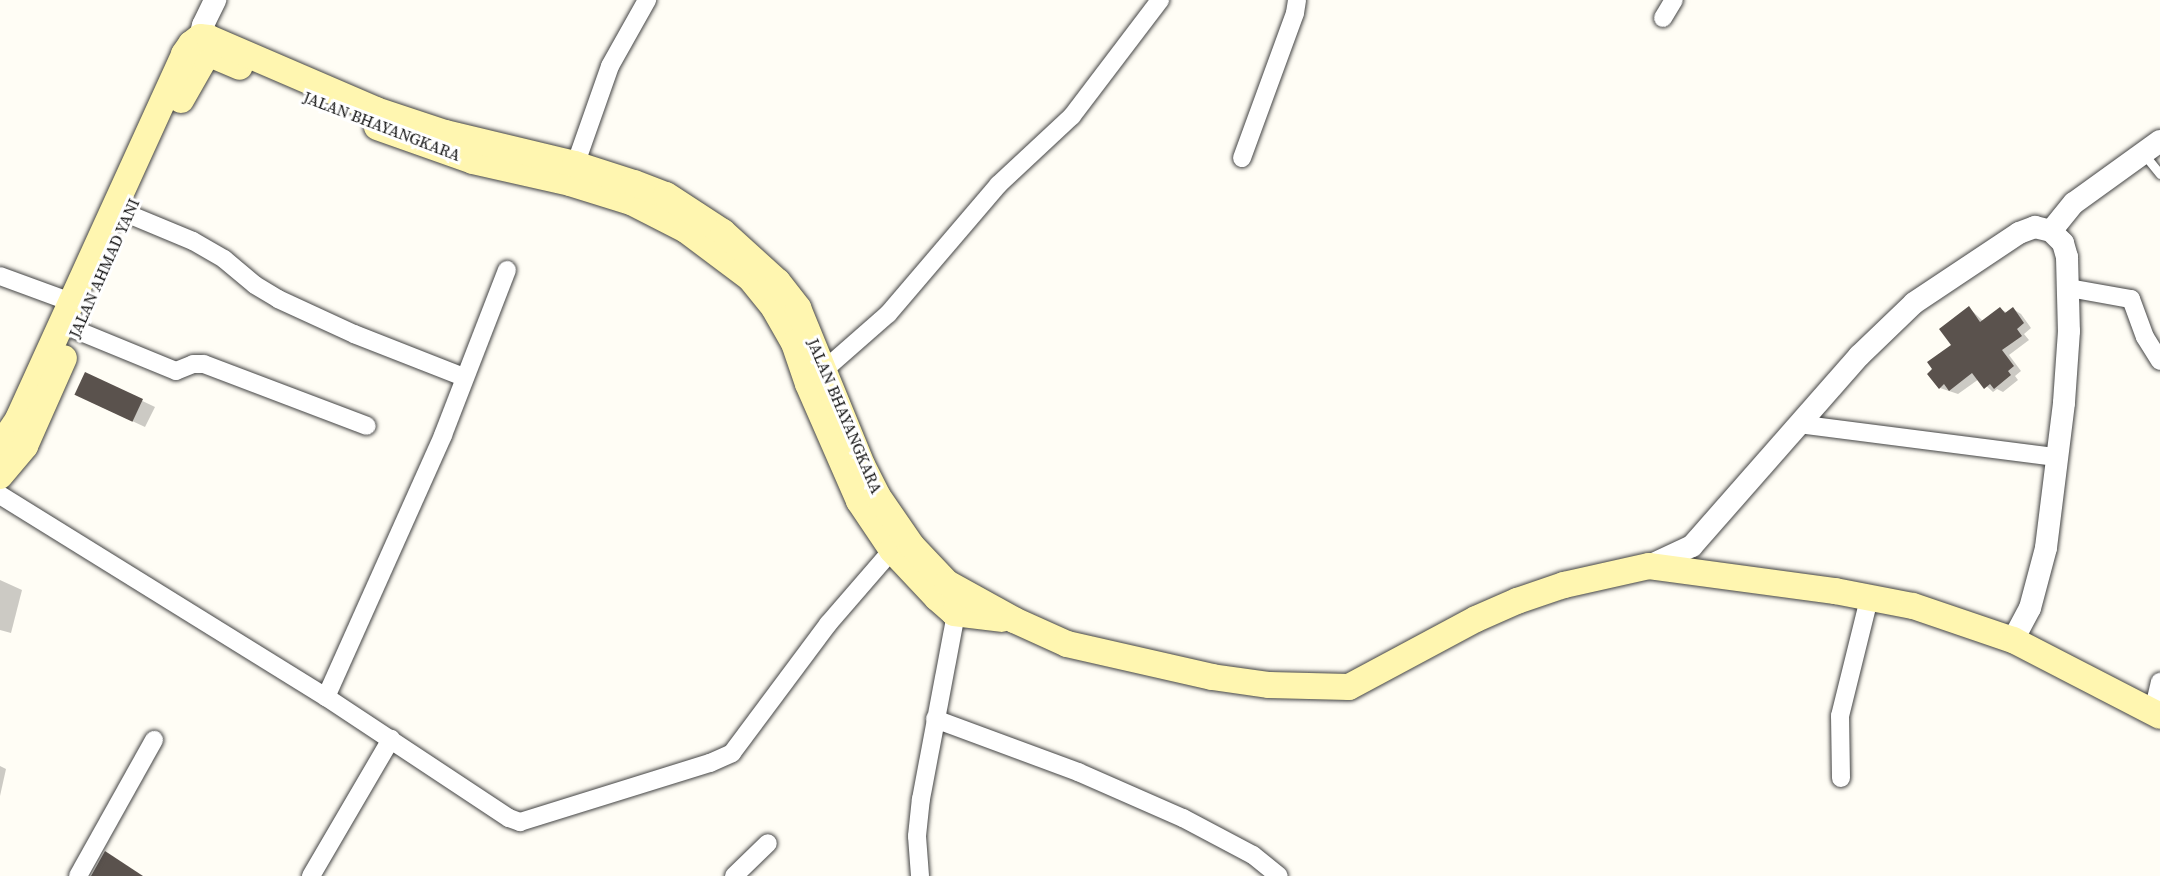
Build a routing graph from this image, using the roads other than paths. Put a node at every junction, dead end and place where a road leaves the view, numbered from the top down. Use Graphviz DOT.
graph roads {
  1 [pos="215,0"];
  2 [pos="647,0"];
  3 [pos="1160,0"];
  4 [pos="1297,0"];
  5 [pos="1674,0"];
  6 [pos="1663,18"];
  7 [pos="202,48"];
  8 [pos="2152,147"];
  9 [pos="1242,159"];
  10 [pos="143,161"];
  11 [pos="573,174"];
  12 [pos="2160,174"];
  13 [pos="128,214"];
  14 [pos="2051,231"];
  15 [pos="507,270"];
  16 [pos="0,276"];
  17 [pos="2069,288"];
  18 [pos="71,303"];
  19 [pos="76,330"];
  20 [pos="2160,361"];
  21 [pos="824,370"];
  22 [pos="464,377"];
  23 [pos="1798,424"];
  24 [pos="367,426"];
  25 [pos="0,446"];
  26 [pos="2057,457"];
  27 [pos="0,476"];
  28 [pos="0,495"];
  29 [pos="892,550"];
  30 [pos="1649,566"];
  31 [pos="1869,599"];
  32 [pos="958,602"];
  33 [pos="2013,640"];
  34 [pos="2160,682"];
  35 [pos="326,697"];
  36 [pos="2156,714"];
  37 [pos="935,719"];
  38 [pos="391,739"];
  39 [pos="154,740"];
  40 [pos="1841,778"];
  41 [pos="768,843"];
  42 [pos="78,876"];
  43 [pos="311,876"];
  44 [pos="734,876"];
  45 [pos="920,876"];
  46 [pos="1279,876"];
  1 -- 7 [label="street"];
  2 -- 11 [label="street"];
  3 -- 21 [label="street"];
  4 -- 9 [label="street"];
  5 -- 6 [label="street"];
  7 -- 10 [label="main road, JALAN AHMAD YANI"];
  7 -- 11 [label="main road, JALAN BHAYANGKARA"];
  8 -- 12 [label="lane"];
  8 -- 14 [label="street"];
  10 -- 13 [label="main road, JALAN AHMAD YANI"];
  10 -- 18 [label="main road, JALAN AHMAD YANI"];
  11 -- 21 [label="main road, JALAN BHAYANGKARA"];
  11 -- 29 [label="main road, JALAN BHAYANGKARA"];
  13 -- 19 [label="main road, JALAN AHMAD YANI"];
  13 -- 22 [label="street"];
  14 -- 17 [label="street"];
  14 -- 23 [label="street"];
  15 -- 22 [label="street"];
  16 -- 18 [label="street"];
  17 -- 20 [label="street"];
  17 -- 26 [label="street"];
  18 -- 25 [label="main road, JALAN AHMAD YANI"];
  19 -- 24 [label="street"];
  19 -- 27 [label="main road, JALAN AHMAD YANI"];
  21 -- 32 [label="main road, JALAN BHAYANGKARA"];
  22 -- 35 [label="street"];
  23 -- 26 [label="street"];
  23 -- 30 [label="street"];
  26 -- 33 [label="street"];
  28 -- 35 [label="street"];
  29 -- 32 [label="main road, JALAN BHAYANGKARA"];
  29 -- 38 [label="street"];
  30 -- 31 [label="main road"];
  30 -- 32 [label="main road, JALAN BHAYANGKARA"];
  31 -- 33 [label="main road"];
  31 -- 40 [label="street"];
  32 -- 37 [label="street"];
  33 -- 36 [label="main road"];
  34 -- 36 [label="street"];
  35 -- 38 [label="street"];
  37 -- 45 [label="street"];
  37 -- 46 [label="street"];
  38 -- 43 [label="street"];
  39 -- 42 [label="street"];
  41 -- 44 [label="street"];
}
